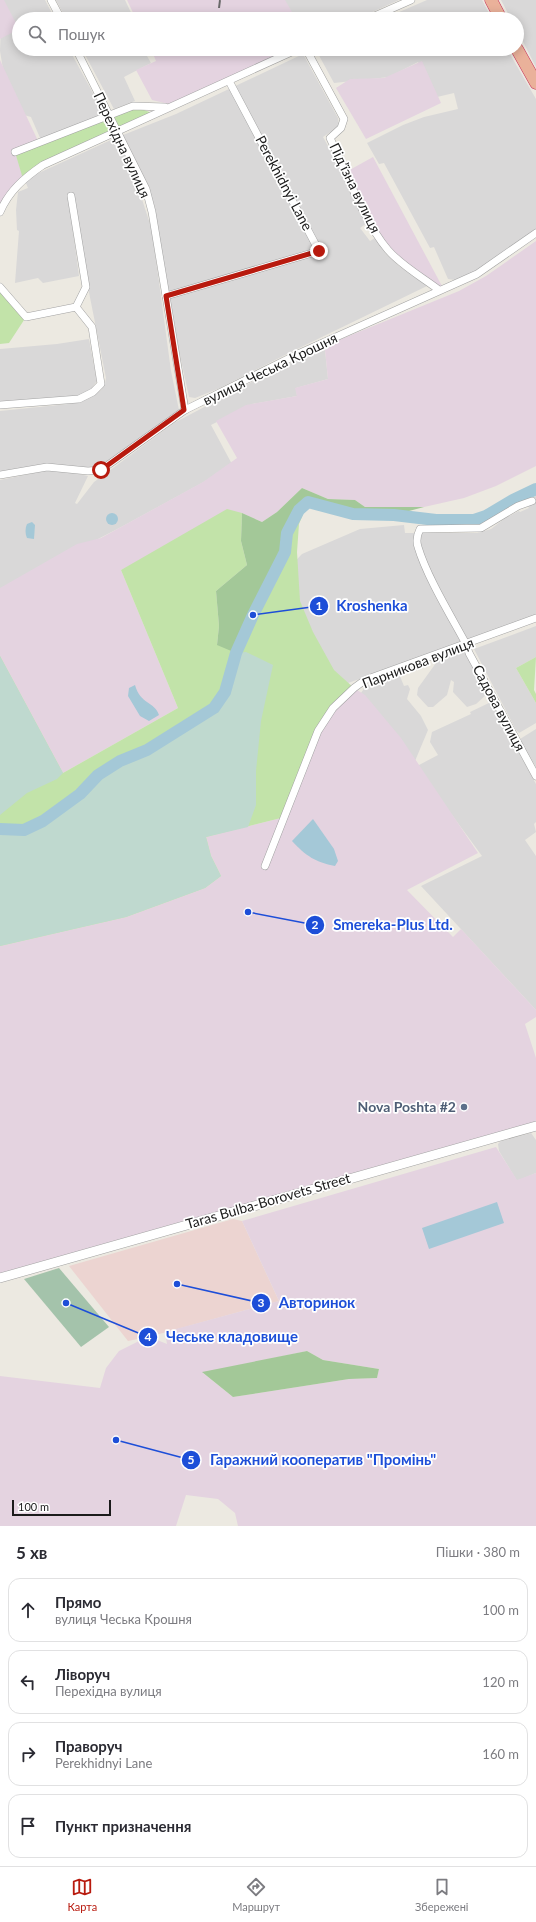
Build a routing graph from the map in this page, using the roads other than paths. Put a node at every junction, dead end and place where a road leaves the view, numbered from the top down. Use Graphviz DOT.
graph roads {
  1 [pos="51,0"];
  2 [pos="411,0"];
  3 [pos="491,0"];
  4 [pos="57,12"];
  5 [pos="384,12"];
  6 [pos="497,12"];
  7 [pos="79,56"];
  8 [pos="283,56"];
  9 [pos="310,56"];
  10 [pos="521,56"];
  11 [pos="229,81"];
  12 [pos="536,83"];
  13 [pos="173,105"];
  14 [pos="109,116"];
  15 [pos="117,131"];
  16 [pos="15,152"];
  17 [pos="71,196"];
  18 [pos="0,212"];
  19 [pos="536,233"];
  20 [pos="0,287"];
  21 [pos="439,290"];
  22 [pos="166,296"];
  23 [pos="76,307"];
  24 [pos="0,405"];
  25 [pos="184,410"];
  26 [pos="0,475"];
  27 [pos="532,501"];
  28 [pos="536,618"];
  29 [pos="466,644"];
  30 [pos="536,776"];
  31 [pos="265,866"];
  32 [pos="536,1126"];
  33 [pos="0,1278"];
  1 -- 4 [label="street"];
  2 -- 5 [label="street"];
  3 -- 6 [label="highway"];
  7 -- 14 [label="street, Перехідна вулиця"];
  8 -- 11 [label="street"];
  9 -- 21 [label="street, Підʼїзна вулиця"];
  10 -- 12 [label="highway"];
  11 -- 13 [label="street"];
  11 -- 22 [label="street, Perekhidnyi Lane"];
  13 -- 14 [label="street"];
  13 -- 15 [label="street"];
  14 -- 15 [label="street, Перехідна вулиця"];
  14 -- 16 [label="street"];
  15 -- 18 [label="street"];
  15 -- 22 [label="street, Перехідна вулиця"];
  17 -- 23 [label="street"];
  19 -- 21 [label="street, вулиця Чеська Крошня"];
  20 -- 23 [label="street"];
  21 -- 25 [label="street, вулиця Чеська Крошня"];
  22 -- 25 [label="street, Перехідна вулиця"];
  23 -- 24 [label="street"];
  25 -- 26 [label="street, вулиця Чеська Крошня"];
  27 -- 29 [label="street, Садова вулиця"];
  28 -- 29 [label="street, Парникова вулиця"];
  29 -- 30 [label="street, Садова вулиця"];
  29 -- 31 [label="street, Парникова вулиця"];
  32 -- 33 [label="street, Taras Bulba-Borovets Street"];
}
